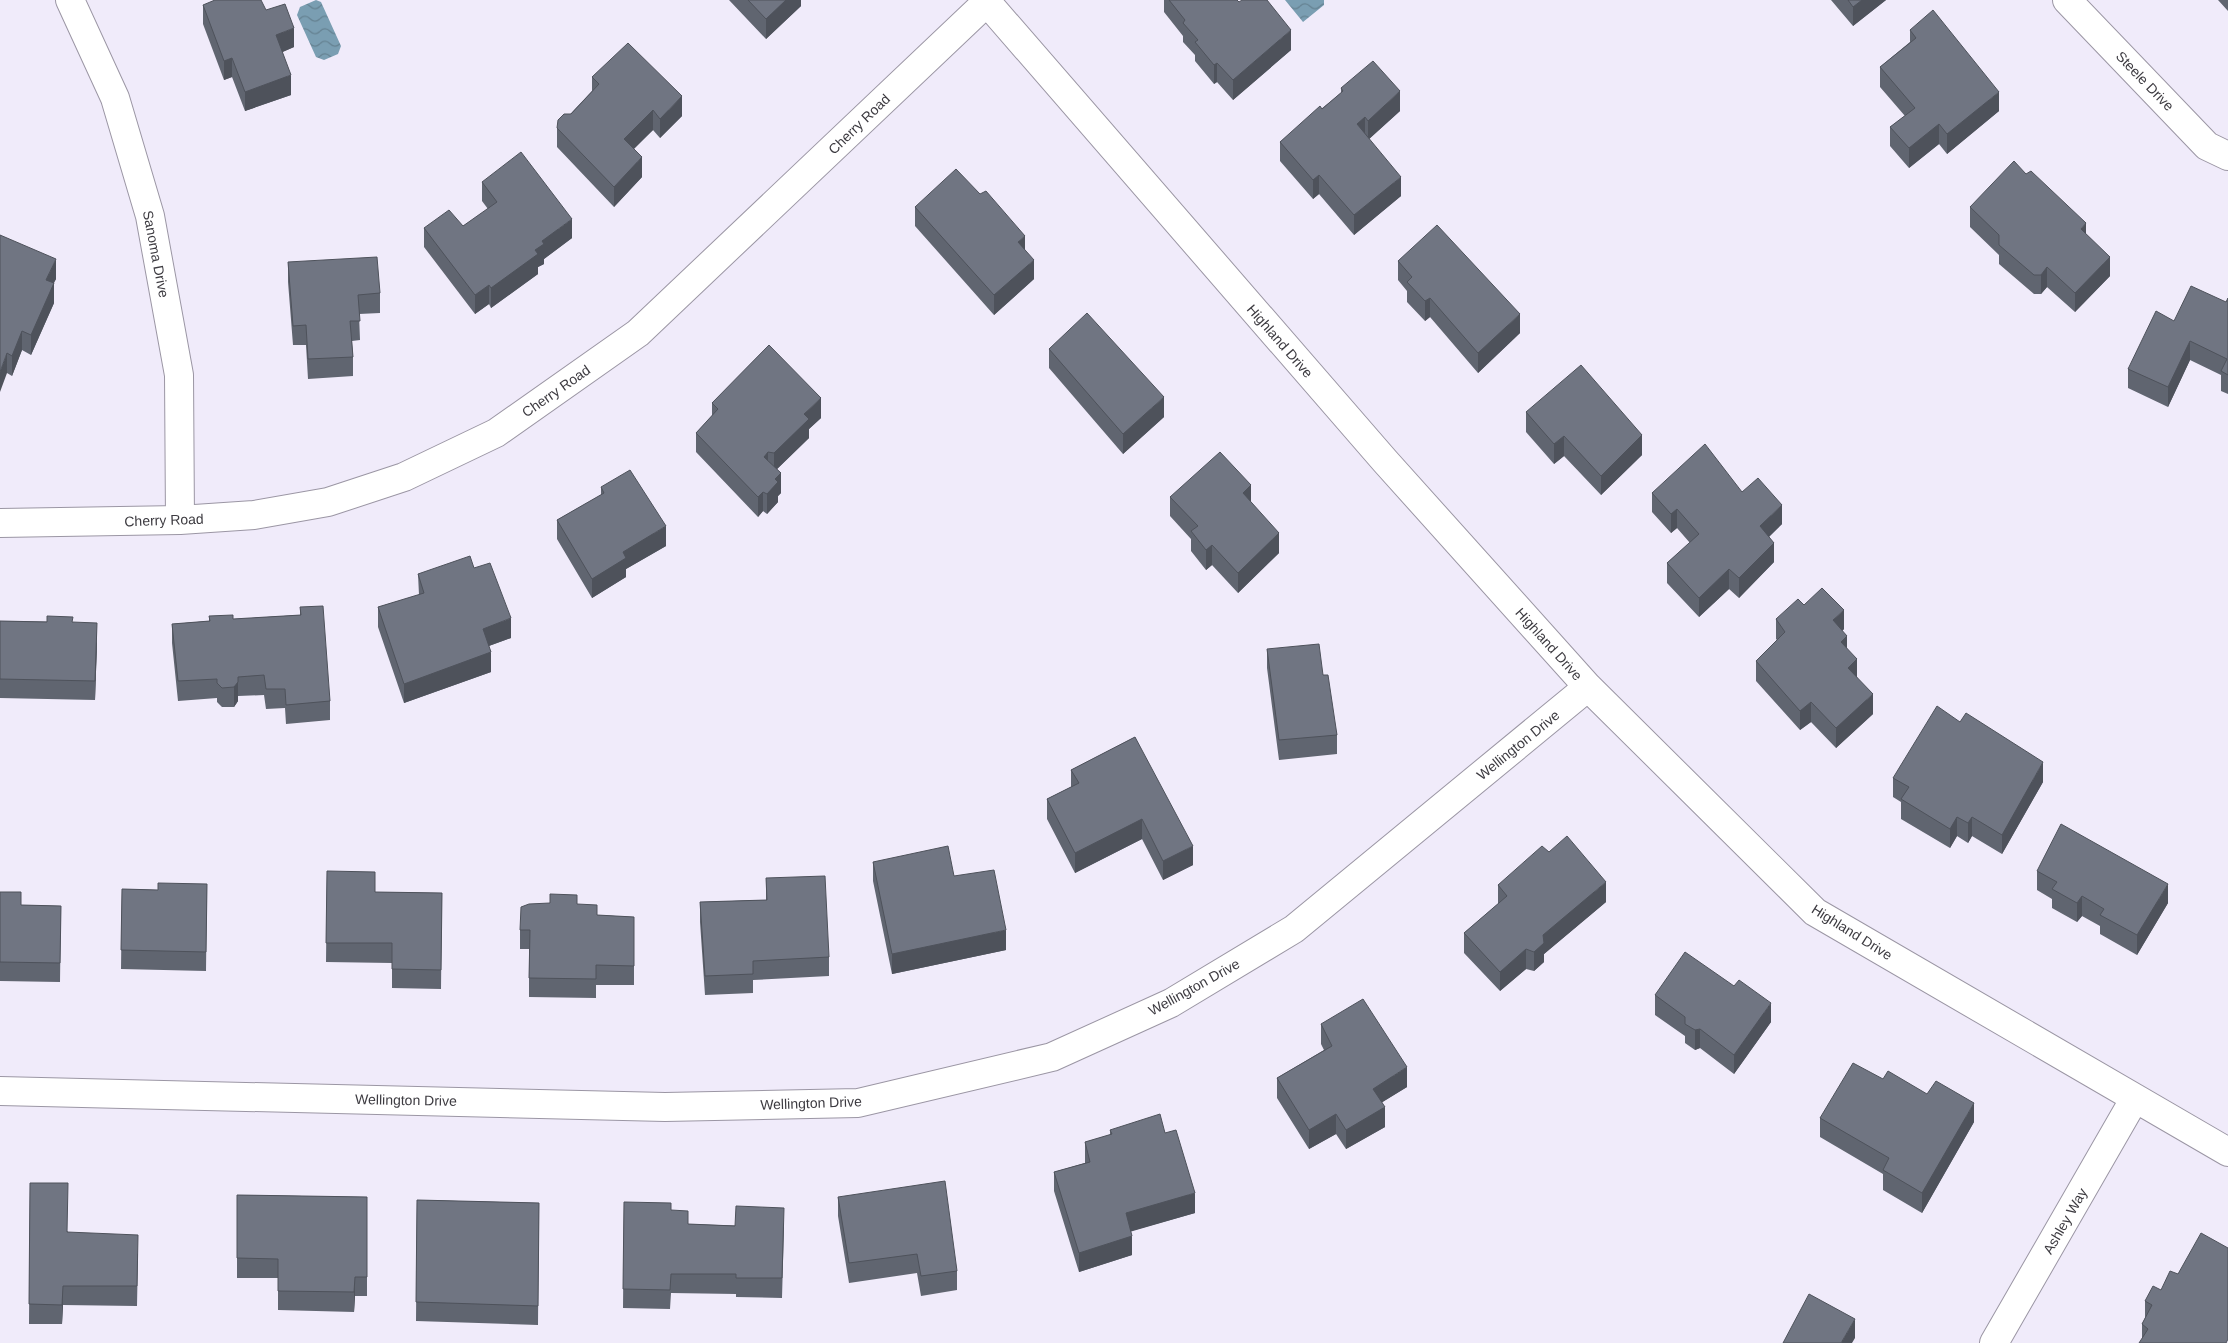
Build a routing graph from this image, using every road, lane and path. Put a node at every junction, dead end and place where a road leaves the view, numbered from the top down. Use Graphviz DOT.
graph roads {
  1 [pos="70,0"];
  2 [pos="2067,0"];
  3 [pos="987,1"];
  4 [pos="2228,156"];
  5 [pos="180,520"];
  6 [pos="0,523"];
  7 [pos="1588,687"];
  8 [pos="0,1091"];
  9 [pos="2135,1098"];
  10 [pos="2228,1152"];
  11 [pos="1994,1343"];
  1 -- 5 [label="street, Sanoma Drive"];
  2 -- 4 [label="street, Steele Drive"];
  3 -- 5 [label="street, Cherry Road"];
  3 -- 7 [label="street, Highland Drive"];
  5 -- 6 [label="street, Cherry Road"];
  7 -- 8 [label="street, Wellington Drive"];
  7 -- 9 [label="street, Highland Drive"];
  9 -- 10 [label="street, Highland Drive"];
  9 -- 11 [label="street, Ashley Way"];
}
